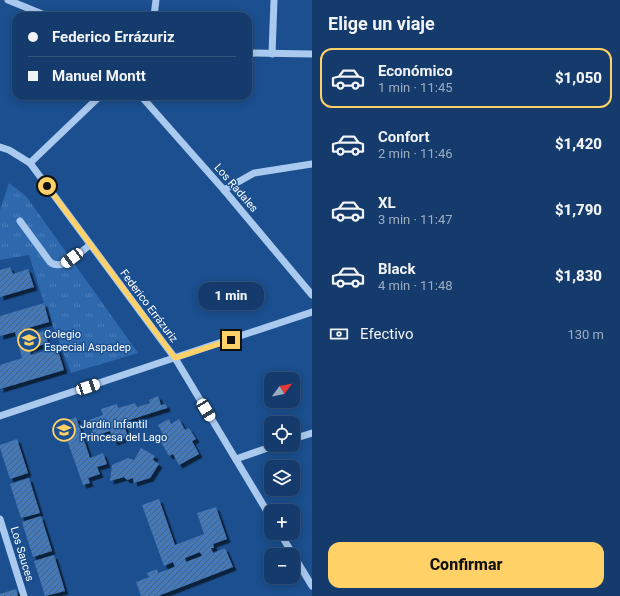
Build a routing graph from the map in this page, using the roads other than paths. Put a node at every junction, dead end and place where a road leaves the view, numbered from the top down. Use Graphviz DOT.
graph roads {
  1 [pos="8,0"];
  2 [pos="156,0"];
  3 [pos="274,0"];
  4 [pos="37,12"];
  5 [pos="154,12"];
  6 [pos="252,53"];
  7 [pos="272,54"];
  8 [pos="312,54"];
  9 [pos="96,100"];
  10 [pos="145,100"];
  11 [pos="0,147"];
  12 [pos="30,163"];
  13 [pos="312,164"];
  14 [pos="224,190"];
  15 [pos="20,221"];
  16 [pos="90,245"];
  17 [pos="312,295"];
  18 [pos="312,312"];
  19 [pos="175,358"];
  20 [pos="0,416"];
  21 [pos="312,433"];
  22 [pos="300,437"];
  23 [pos="264,449"];
  24 [pos="236,458"];
  25 [pos="264,506"];
  26 [pos="0,520"];
  27 [pos="2,536"];
  28 [pos="284,540"];
  29 [pos="312,586"];
  30 [pos="24,596"];
  1 -- 4 [label="street"];
  2 -- 5 [label="street"];
  3 -- 7 [label="street"];
  6 -- 7 [label="street"];
  7 -- 8 [label="street"];
  9 -- 12 [label="street"];
  10 -- 14 [label="street, Los Radales"];
  11 -- 12 [label="street, Federico Errázuriz"];
  12 -- 16 [label="street, Federico Errázuriz"];
  13 -- 14 [label="street"];
  14 -- 17 [label="street, Los Radales"];
  15 -- 16 [label="street"];
  16 -- 19 [label="street, Federico Errázuriz"];
  18 -- 19 [label="street"];
  19 -- 20 [label="street"];
  19 -- 24 [label="street, Federico Errázuriz"];
  21 -- 22 [label="street"];
  23 -- 24 [label="street"];
  24 -- 25 [label="street, Federico Errázuriz"];
  26 -- 27 [label="street, Los Sauces"];
  27 -- 30 [label="street, Los Sauces"];
  28 -- 29 [label="street"];
}
